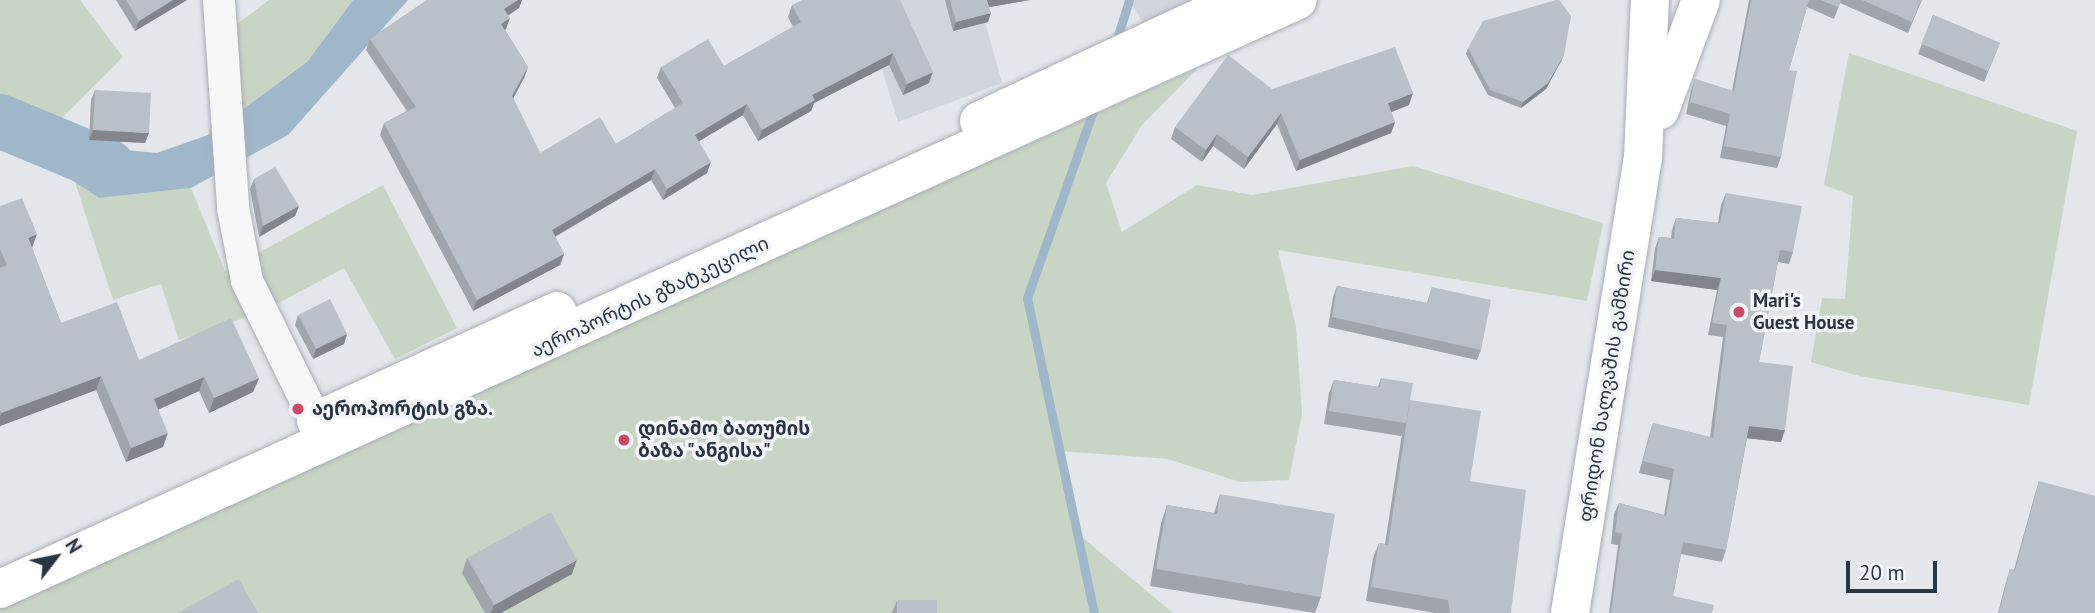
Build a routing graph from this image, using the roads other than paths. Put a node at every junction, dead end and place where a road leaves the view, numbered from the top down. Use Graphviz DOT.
graph roads {
  1 [pos="219,0"];
  2 [pos="1237,0"];
  3 [pos="1298,0"];
  4 [pos="1650,0"];
  5 [pos="1701,0"];
  6 [pos="1149,55"];
  7 [pos="1049,103"];
  8 [pos="1643,158"];
  9 [pos="316,421"];
  10 [pos="0,562"];
  11 [pos="0,589"];
  12 [pos="1570,613"];
  1 -- 9 [label="street"];
  2 -- 6 [label="highway, აეროპორტის გზატკეცილი"];
  3 -- 6 [label="highway, აეროპორტის გზატკეცილი"];
  4 -- 8 [label="highway"];
  5 -- 8 [label="highway"];
  6 -- 7 [label="highway, აეროპორტის გზატკეცილი"];
  7 -- 9 [label="highway, აეროპორტის გზატკეცილი"];
  7 -- 11 [label="highway, აეროპორტის გზატკეცილი"];
  8 -- 12 [label="highway, ფრიდონ ხალვაშის გამზირი"];
  9 -- 10 [label="highway, აეროპორტის გზატკეცილი"];
}
